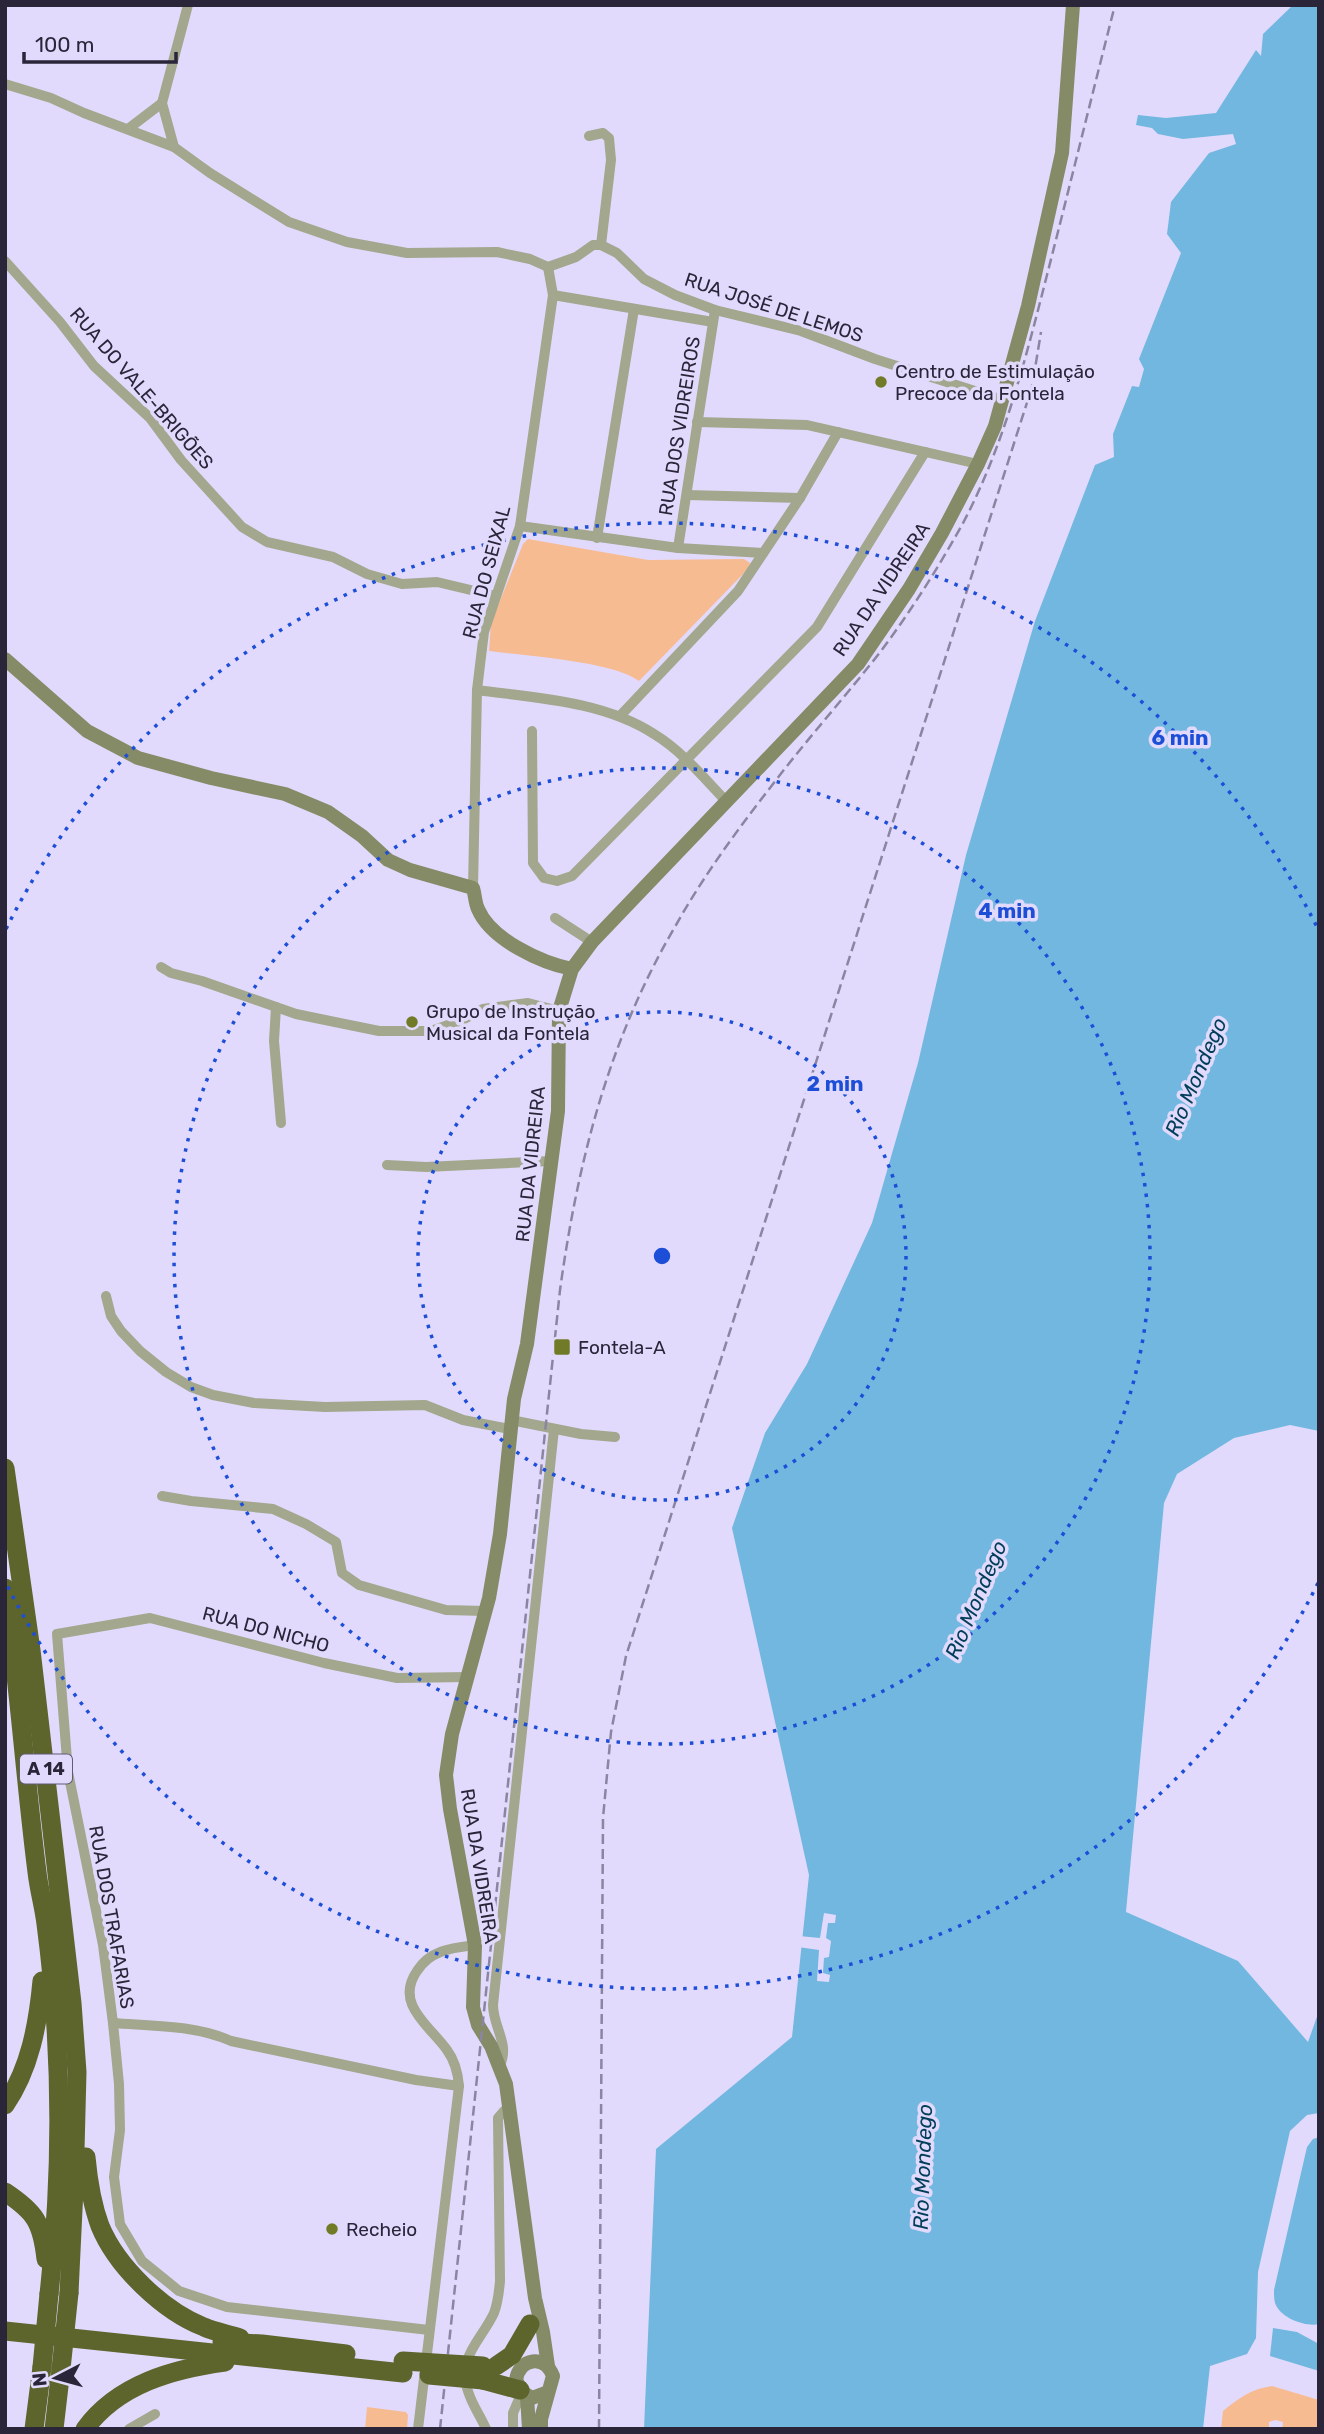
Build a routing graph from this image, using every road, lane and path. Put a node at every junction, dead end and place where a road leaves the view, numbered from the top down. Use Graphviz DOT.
graph roads {
  1 [pos="188,5"];
  2 [pos="1073,5"];
  3 [pos="5,84"];
  4 [pos="162,103"];
  5 [pos="128,129"];
  6 [pos="589,135"];
  7 [pos="174,147"];
  8 [pos="601,244"];
  9 [pos="5,261"];
  10 [pos="548,267"];
  11 [pos="553,295"];
  12 [pos="634,309"];
  13 [pos="715,310"];
  14 [pos="713,322"];
  15 [pos="1003,400"];
  16 [pos="697,422"];
  17 [pos="838,432"];
  18 [pos="925,452"];
  19 [pos="978,464"];
  20 [pos="687,495"];
  21 [pos="800,498"];
  22 [pos="520,526"];
  23 [pos="597,538"];
  24 [pos="678,548"];
  25 [pos="763,554"];
  26 [pos="496,596"];
  27 [pos="5,660"];
  28 [pos="477,690"];
  29 [pos="620,716"];
  30 [pos="532,731"];
  31 [pos="685,758"];
  32 [pos="725,800"];
  33 [pos="473,888"];
  34 [pos="555,918"];
  35 [pos="592,942"];
  36 [pos="161,967"];
  37 [pos="572,969"];
  38 [pos="276,1007"];
  39 [pos="559,1010"];
  40 [pos="281,1123"];
  41 [pos="551,1161"];
  42 [pos="387,1165"];
  43 [pos="106,1296"];
  44 [pos="510,1424"];
  45 [pos="554,1429"];
  46 [pos="615,1437"];
  47 [pos="5,1468"];
  48 [pos="162,1496"];
  49 [pos="5,1588"];
  50 [pos="485,1611"];
  51 [pos="57,1634"];
  52 [pos="468,1676"];
  53 [pos="37,1875"];
  54 [pos="474,1945"];
  55 [pos="113,2023"];
  56 [pos="500,2065"];
  57 [pos="76,2072"];
  58 [pos="459,2086"];
  59 [pos="5,2105"];
  60 [pos="511,2110"];
  61 [pos="5,2192"];
  62 [pos="59,2293"];
  63 [pos="535,2298"];
  64 [pos="5,2321"];
  65 [pos="530,2324"];
  66 [pos="429,2330"];
  67 [pos="5,2331"];
  68 [pos="262,2344"];
  69 [pos="284,2361"];
  70 [pos="523,2365"];
  71 [pos="548,2366"];
  72 [pos="403,2367"];
  73 [pos="51,2368"];
  74 [pos="487,2371"];
  75 [pos="548,2392"];
  76 [pos="523,2393"];
  77 [pos="155,2414"];
  78 [pos="34,2429"];
  79 [pos="54,2429"];
  80 [pos="85,2429"];
  81 [pos="129,2429"];
  82 [pos="418,2429"];
  83 [pos="486,2429"];
  84 [pos="513,2429"];
  85 [pos="529,2429"];
  86 [pos="541,2429"];
  1 -- 4 [label="street"];
  2 -- 15 [label="street, RUA DA VIDREIRA"];
  3 -- 5 [label="street"];
  4 -- 5 [label="street"];
  4 -- 7 [label="street"];
  5 -- 7 [label="street"];
  6 -- 8 [label="street"];
  7 -- 10 [label="street"];
  8 -- 10 [label="street"];
  8 -- 13 [label="street, RUA JOSÉ DE LEMOS"];
  9 -- 26 [label="street, RUA DO VALE-BRIGÕES"];
  10 -- 11 [label="street, RUA DO SEIXAL"];
  11 -- 12 [label="street"];
  11 -- 22 [label="street, RUA DO SEIXAL"];
  12 -- 14 [label="street"];
  12 -- 23 [label="street"];
  13 -- 14 [label="street, RUA DOS VIDREIROS"];
  13 -- 15 [label="street, RUA JOSÉ DE LEMOS"];
  14 -- 16 [label="street, RUA DOS VIDREIROS"];
  15 -- 19 [label="street, RUA DA VIDREIRA"];
  16 -- 17 [label="street"];
  16 -- 20 [label="street, RUA DOS VIDREIROS"];
  17 -- 18 [label="street"];
  17 -- 21 [label="street"];
  18 -- 19 [label="street"];
  18 -- 31 [label="street"];
  19 -- 32 [label="street, RUA DA VIDREIRA"];
  20 -- 21 [label="street"];
  20 -- 24 [label="street, RUA DOS VIDREIROS"];
  21 -- 25 [label="street"];
  22 -- 23 [label="street"];
  22 -- 26 [label="street, RUA DO SEIXAL"];
  23 -- 24 [label="street"];
  24 -- 25 [label="street"];
  25 -- 29 [label="street"];
  26 -- 28 [label="street, RUA DO SEIXAL"];
  27 -- 33 [label="street"];
  28 -- 29 [label="street"];
  28 -- 33 [label="street, RUA DO SEIXAL"];
  29 -- 31 [label="street"];
  30 -- 31 [label="street"];
  31 -- 32 [label="street"];
  32 -- 35 [label="street, RUA DA VIDREIRA"];
  33 -- 37 [label="street"];
  34 -- 35 [label="street"];
  35 -- 37 [label="street, RUA DA VIDREIRA"];
  36 -- 38 [label="street"];
  37 -- 39 [label="street, RUA DA VIDREIRA"];
  38 -- 39 [label="street"];
  38 -- 40 [label="street"];
  39 -- 41 [label="street, RUA DA VIDREIRA"];
  41 -- 42 [label="street"];
  41 -- 44 [label="street, RUA DA VIDREIRA"];
  43 -- 44 [label="street"];
  44 -- 45 [label="street"];
  44 -- 50 [label="street, RUA DA VIDREIRA"];
  45 -- 46 [label="street"];
  45 -- 56 [label="street"];
  47 -- 57 [label="highway, A 14"];
  48 -- 50 [label="street"];
  49 -- 53 [label="highway, A 14"];
  50 -- 52 [label="street, RUA DA VIDREIRA"];
  51 -- 52 [label="street, RUA DO NICHO"];
  51 -- 55 [label="street, RUA DOS TRAFARIAS"];
  52 -- 54 [label="street, RUA DA VIDREIRA"];
  53 -- 59 [label="highway"];
  53 -- 62 [label="highway, A 14"];
  54 -- 56 [label="street, RUA DA VIDREIRA"];
  54 -- 58 [label="street"];
  55 -- 58 [label="street, RUA DOS TRAFARIAS"];
  55 -- 66 [label="street"];
  56 -- 60 [label="street, RUA DA VIDREIRA"];
  57 -- 62 [label="highway, A 14"];
  57 -- 68 [label="highway"];
  58 -- 66 [label="street"];
  60 -- 63 [label="street, RUA DA VIDREIRA"];
  60 -- 83 [label="street"];
  61 -- 62 [label="highway"];
  62 -- 73 [label="highway, A 14, bridge"];
  63 -- 65 [label="street"];
  63 -- 71 [label="street"];
  64 -- 68 [label="highway"];
  65 -- 70 [label="street"];
  65 -- 74 [label="highway"];
  66 -- 82 [label="street"];
  67 -- 69 [label="highway"];
  68 -- 72 [label="highway"];
  69 -- 72 [label="highway"];
  69 -- 80 [label="highway"];
  70 -- 71 [label="street"];
  70 -- 74 [label="highway"];
  70 -- 76 [label="street"];
  71 -- 75 [label="street"];
  72 -- 74 [label="highway, bridge"];
  73 -- 78 [label="highway, A 14"];
  73 -- 79 [label="highway, A 14"];
  74 -- 76 [label="highway"];
  75 -- 76 [label="street"];
  75 -- 86 [label="street"];
  76 -- 84 [label="street"];
  76 -- 85 [label="street"];
  77 -- 81 [label="street"];
}
